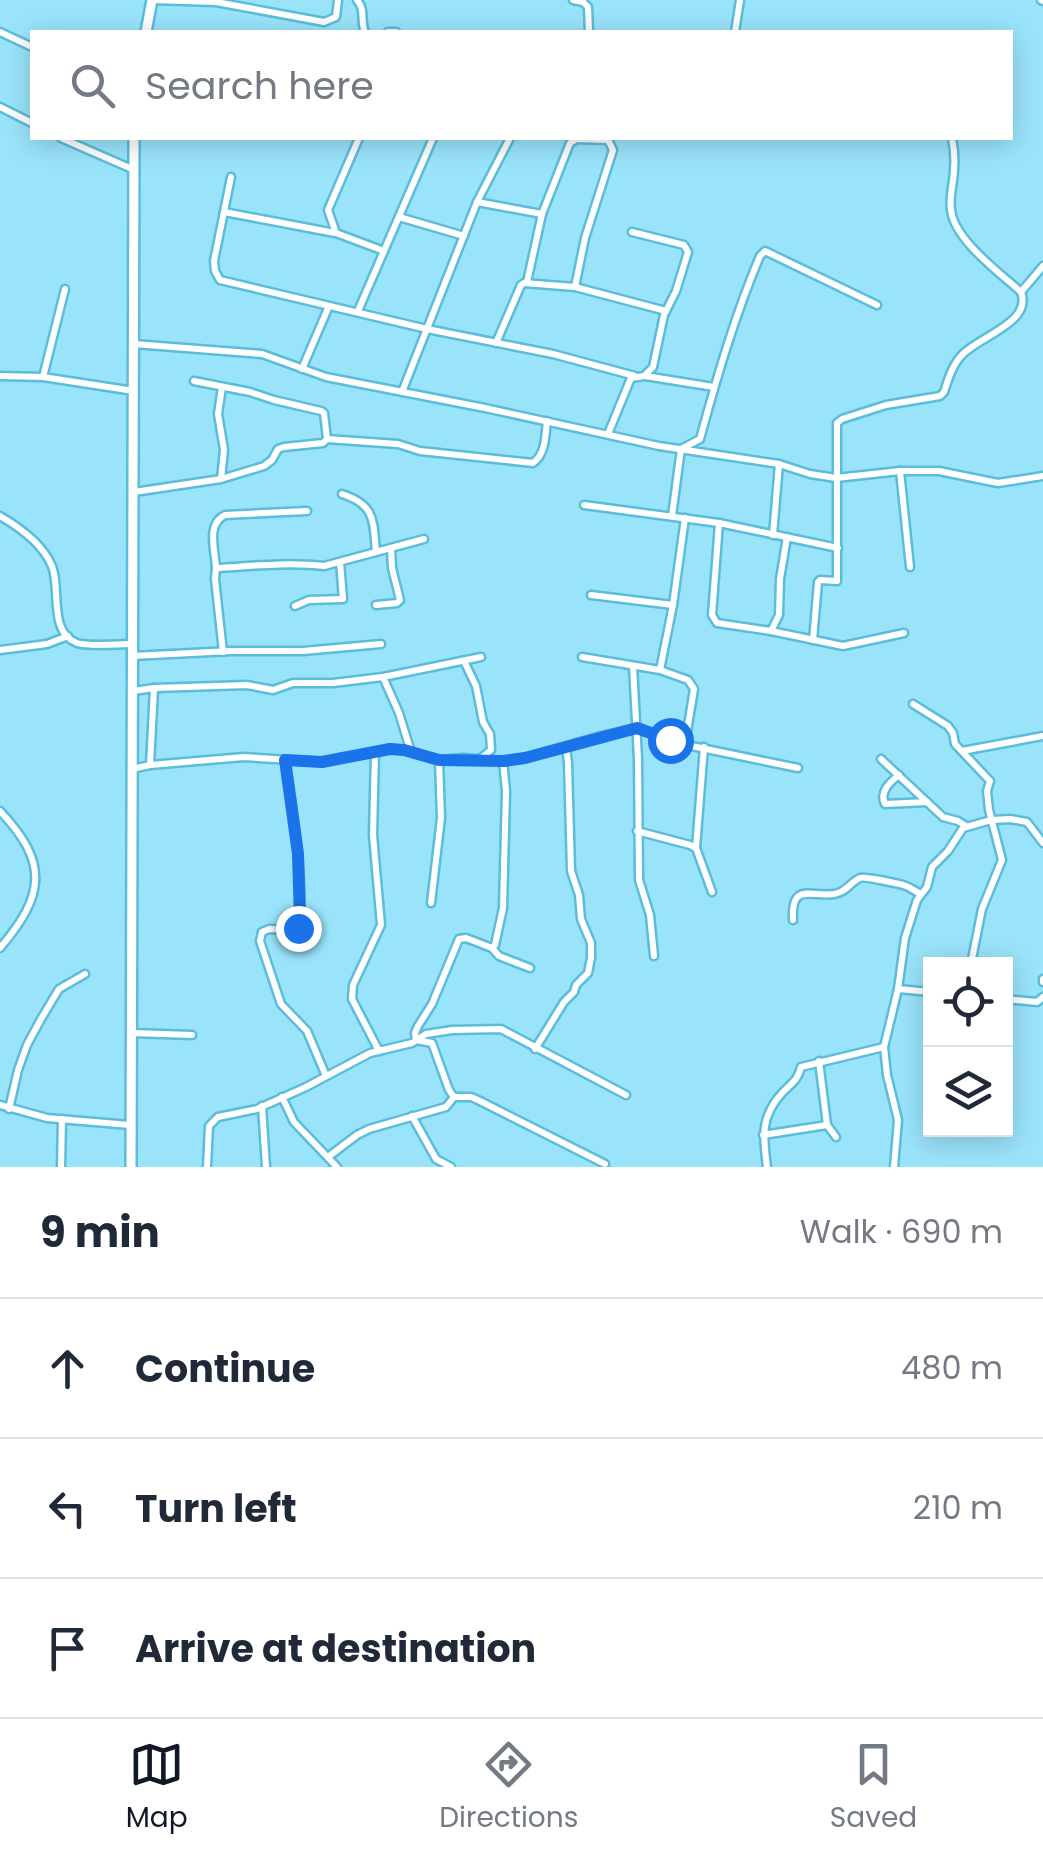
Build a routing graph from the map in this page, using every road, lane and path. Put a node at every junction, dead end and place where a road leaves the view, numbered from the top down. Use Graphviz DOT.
graph roads {
  1 [pos="152,0"];
  2 [pos="338,0"];
  3 [pos="357,0"];
  4 [pos="572,0"];
  5 [pos="740,0"];
  6 [pos="146,30"];
  7 [pos="364,30"];
  8 [pos="588,30"];
  9 [pos="735,30"];
  10 [pos="0,32"];
  11 [pos="30,46"];
  12 [pos="0,107"];
  13 [pos="30,122"];
  14 [pos="66,140"];
  15 [pos="134,140"];
  16 [pos="358,140"];
  17 [pos="432,140"];
  18 [pos="509,140"];
  19 [pos="952,140"];
  20 [pos="132,169"];
  21 [pos="231,177"];
  22 [pos="478,202"];
  23 [pos="328,210"];
  24 [pos="224,212"];
  25 [pos="542,214"];
  26 [pos="399,217"];
  27 [pos="320,230"];
  28 [pos="632,232"];
  29 [pos="336,234"];
  30 [pos="464,236"];
  31 [pos="384,252"];
  32 [pos="1043,266"];
  33 [pos="527,282"];
  34 [pos="575,287"];
  35 [pos="65,289"];
  36 [pos="1021,292"];
  37 [pos="877,305"];
  38 [pos="329,306"];
  39 [pos="666,311"];
  40 [pos="358,312"];
  41 [pos="427,329"];
  42 [pos="496,342"];
  43 [pos="134,344"];
  44 [pos="302,369"];
  45 [pos="0,376"];
  46 [pos="640,376"];
  47 [pos="43,377"];
  48 [pos="194,380"];
  49 [pos="222,387"];
  50 [pos="714,388"];
  51 [pos="134,391"];
  52 [pos="402,392"];
  53 [pos="547,421"];
  54 [pos="608,434"];
  55 [pos="326,439"];
  56 [pos="681,449"];
  57 [pos="779,464"];
  58 [pos="900,471"];
  59 [pos="1043,476"];
  60 [pos="836,478"];
  61 [pos="221,479"];
  62 [pos="134,492"];
  63 [pos="342,494"];
  64 [pos="584,505"];
  65 [pos="307,511"];
  66 [pos="0,516"];
  67 [pos="672,516"];
  68 [pos="685,518"];
  69 [pos="719,523"];
  70 [pos="774,535"];
  71 [pos="787,538"];
  72 [pos="424,539"];
  73 [pos="838,548"];
  74 [pos="391,549"];
  75 [pos="376,552"];
  76 [pos="340,562"];
  77 [pos="910,567"];
  78 [pos="216,568"];
  79 [pos="591,595"];
  80 [pos="376,604"];
  81 [pos="673,604"];
  82 [pos="295,606"];
  83 [pos="771,631"];
  84 [pos="904,633"];
  85 [pos="68,636"];
  86 [pos="813,640"];
  87 [pos="132,644"];
  88 [pos="381,644"];
  89 [pos="0,650"];
  90 [pos="223,652"];
  91 [pos="132,656"];
  92 [pos="480,657"];
  93 [pos="582,657"];
  94 [pos="464,661"];
  95 [pos="633,666"];
  96 [pos="660,670"];
  97 [pos="382,677"];
  98 [pos="154,688"];
  99 [pos="133,691"];
  100 [pos="913,704"];
  101 [pos="637,728"];
  102 [pos="1043,736"];
  103 [pos="685,744"];
  104 [pos="566,747"];
  105 [pos="704,748"];
  106 [pos="962,751"];
  107 [pos="412,752"];
  108 [pos="374,753"];
  109 [pos="881,759"];
  110 [pos="285,760"];
  111 [pos="439,760"];
  112 [pos="480,760"];
  113 [pos="504,761"];
  114 [pos="150,765"];
  115 [pos="798,768"];
  116 [pos="132,769"];
  117 [pos="900,775"];
  118 [pos="926,802"];
  119 [pos="0,811"];
  120 [pos="991,820"];
  121 [pos="966,826"];
  122 [pos="637,831"];
  123 [pos="1043,844"];
  124 [pos="696,848"];
  125 [pos="712,892"];
  126 [pos="920,894"];
  127 [pos="431,903"];
  128 [pos="793,920"];
  129 [pos="0,948"];
  130 [pos="492,948"];
  131 [pos="654,956"];
  132 [pos="972,957"];
  133 [pos="530,968"];
  134 [pos="84,974"];
  135 [pos="898,989"];
  136 [pos="923,991"];
  137 [pos="1043,997"];
  138 [pos="1013,1000"];
  139 [pos="130,1033"];
  140 [pos="192,1036"];
  141 [pos="416,1040"];
  142 [pos="884,1047"];
  143 [pos="535,1049"];
  144 [pos="379,1051"];
  145 [pos="820,1061"];
  146 [pos="326,1076"];
  147 [pos="626,1095"];
  148 [pos="282,1097"];
  149 [pos="454,1097"];
  150 [pos="0,1105"];
  151 [pos="262,1106"];
  152 [pos="9,1109"];
  153 [pos="412,1116"];
  154 [pos="62,1119"];
  155 [pos="827,1124"];
  156 [pos="130,1125"];
  157 [pos="763,1135"];
  158 [pos="836,1137"];
  159 [pos="328,1157"];
  160 [pos="605,1164"];
  161 [pos="439,1165"];
  162 [pos="60,1167"];
  163 [pos="131,1167"];
  164 [pos="207,1167"];
  165 [pos="266,1167"];
  166 [pos="337,1167"];
  167 [pos="451,1167"];
  168 [pos="767,1167"];
  169 [pos="894,1167"];
  1 -- 2 [label="street"];
  1 -- 6 [label="main road"];
  3 -- 7 [label="street"];
  4 -- 8 [label="street"];
  5 -- 9 [label="street"];
  10 -- 11 [label="street"];
  12 -- 13 [label="street"];
  14 -- 20 [label="street"];
  15 -- 20 [label="main road"];
  16 -- 23 [label="street"];
  17 -- 26 [label="street"];
  18 -- 22 [label="street"];
  19 -- 36 [label="street"];
  20 -- 43 [label="main road"];
  21 -- 24 [label="street"];
  22 -- 25 [label="street"];
  22 -- 30 [label="street"];
  23 -- 27 [label="street"];
  23 -- 29 [label="street"];
  24 -- 27 [label="street"];
  24 -- 38 [label="street"];
  25 -- 33 [label="street"];
  25 -- 34 [label="street"];
  26 -- 30 [label="street"];
  26 -- 31 [label="street"];
  27 -- 29 [label="street"];
  28 -- 39 [label="street"];
  29 -- 31 [label="street"];
  30 -- 41 [label="street"];
  31 -- 40 [label="street"];
  32 -- 36 [label="street"];
  33 -- 34 [label="street"];
  33 -- 42 [label="street"];
  34 -- 39 [label="street"];
  35 -- 47 [label="street"];
  36 -- 60 [label="street"];
  37 -- 50 [label="street"];
  38 -- 40 [label="street"];
  38 -- 44 [label="street"];
  39 -- 46 [label="street"];
  40 -- 41 [label="street"];
  41 -- 42 [label="street"];
  41 -- 52 [label="street"];
  42 -- 46 [label="street"];
  43 -- 44 [label="street"];
  43 -- 51 [label="main road"];
  44 -- 52 [label="street"];
  45 -- 47 [label="street"];
  46 -- 50 [label="street"];
  46 -- 54 [label="street"];
  47 -- 51 [label="street"];
  48 -- 49 [label="street"];
  49 -- 55 [label="street"];
  49 -- 61 [label="street"];
  50 -- 56 [label="street"];
  51 -- 62 [label="main road"];
  52 -- 53 [label="street"];
  53 -- 54 [label="street"];
  53 -- 55 [label="street"];
  54 -- 56 [label="street"];
  55 -- 61 [label="street"];
  56 -- 57 [label="street"];
  56 -- 67 [label="street"];
  57 -- 60 [label="street"];
  57 -- 70 [label="street"];
  58 -- 59 [label="street"];
  58 -- 60 [label="street"];
  58 -- 77 [label="street"];
  60 -- 73 [label="street"];
  61 -- 62 [label="street"];
  62 -- 87 [label="main road"];
  63 -- 75 [label="street"];
  64 -- 67 [label="street"];
  65 -- 78 [label="street"];
  66 -- 85 [label="street"];
  67 -- 68 [label="street"];
  68 -- 69 [label="street"];
  68 -- 81 [label="street"];
  69 -- 70 [label="street"];
  69 -- 83 [label="street"];
  70 -- 71 [label="street"];
  71 -- 73 [label="street"];
  71 -- 83 [label="street"];
  72 -- 74 [label="street"];
  73 -- 86 [label="street"];
  74 -- 75 [label="street"];
  74 -- 80 [label="street"];
  75 -- 76 [label="street"];
  76 -- 78 [label="street"];
  76 -- 82 [label="street"];
  78 -- 90 [label="street"];
  79 -- 81 [label="street"];
  81 -- 96 [label="street"];
  83 -- 86 [label="street"];
  84 -- 86 [label="street"];
  85 -- 87 [label="street"];
  85 -- 89 [label="street"];
  87 -- 91 [label="main road"];
  88 -- 90 [label="street"];
  90 -- 91 [label="street"];
  91 -- 99 [label="main road"];
  92 -- 94 [label="street"];
  93 -- 95 [label="street"];
  94 -- 97 [label="street"];
  94 -- 112 [label="street"];
  95 -- 96 [label="street"];
  95 -- 101 [label="street"];
  96 -- 103 [label="street"];
  97 -- 98 [label="street"];
  97 -- 107 [label="street"];
  98 -- 99 [label="street"];
  98 -- 114 [label="street"];
  99 -- 116 [label="main road"];
  100 -- 106 [label="street"];
  101 -- 103 [label="street"];
  101 -- 104 [label="street"];
  101 -- 122 [label="street"];
  102 -- 106 [label="street"];
  103 -- 105 [label="street"];
  104 -- 113 [label="street"];
  104 -- 143 [label="street"];
  105 -- 115 [label="street"];
  105 -- 124 [label="street"];
  106 -- 120 [label="street"];
  107 -- 108 [label="street"];
  107 -- 111 [label="street"];
  108 -- 110 [label="street"];
  108 -- 144 [label="street"];
  109 -- 117 [label="street"];
  110 -- 114 [label="street"];
  110 -- 146 [label="street"];
  111 -- 112 [label="street"];
  111 -- 127 [label="street"];
  112 -- 113 [label="street"];
  113 -- 130 [label="street"];
  114 -- 116 [label="street"];
  116 -- 139 [label="main road"];
  117 -- 118 [label="street"];
  117 -- 118 [label="street"];
  118 -- 121 [label="street"];
  119 -- 129 [label="street"];
  120 -- 121 [label="street"];
  120 -- 123 [label="street"];
  120 -- 132 [label="street"];
  121 -- 126 [label="street"];
  122 -- 124 [label="street"];
  122 -- 131 [label="street"];
  124 -- 125 [label="street"];
  126 -- 128 [label="street"];
  126 -- 135 [label="street"];
  130 -- 133 [label="street"];
  130 -- 141 [label="street"];
  134 -- 152 [label="street"];
  135 -- 136 [label="street"];
  135 -- 142 [label="street"];
  137 -- 138 [label="street"];
  139 -- 140 [label="street"];
  139 -- 156 [label="main road"];
  141 -- 143 [label="street"];
  141 -- 144 [label="street"];
  141 -- 149 [label="street"];
  142 -- 145 [label="street"];
  142 -- 169 [label="street"];
  143 -- 147 [label="street"];
  144 -- 146 [label="street"];
  145 -- 155 [label="street"];
  145 -- 157 [label="street"];
  146 -- 148 [label="street"];
  148 -- 151 [label="street"];
  148 -- 159 [label="street"];
  149 -- 153 [label="street"];
  149 -- 160 [label="street"];
  150 -- 152 [label="street"];
  151 -- 164 [label="street"];
  151 -- 165 [label="street"];
  152 -- 154 [label="street"];
  153 -- 159 [label="street"];
  153 -- 161 [label="street"];
  154 -- 156 [label="street"];
  154 -- 162 [label="street"];
  155 -- 157 [label="street"];
  155 -- 158 [label="street"];
  156 -- 163 [label="main road"];
  157 -- 168 [label="street"];
  159 -- 166 [label="street"];
  161 -- 167 [label="street"];
}
